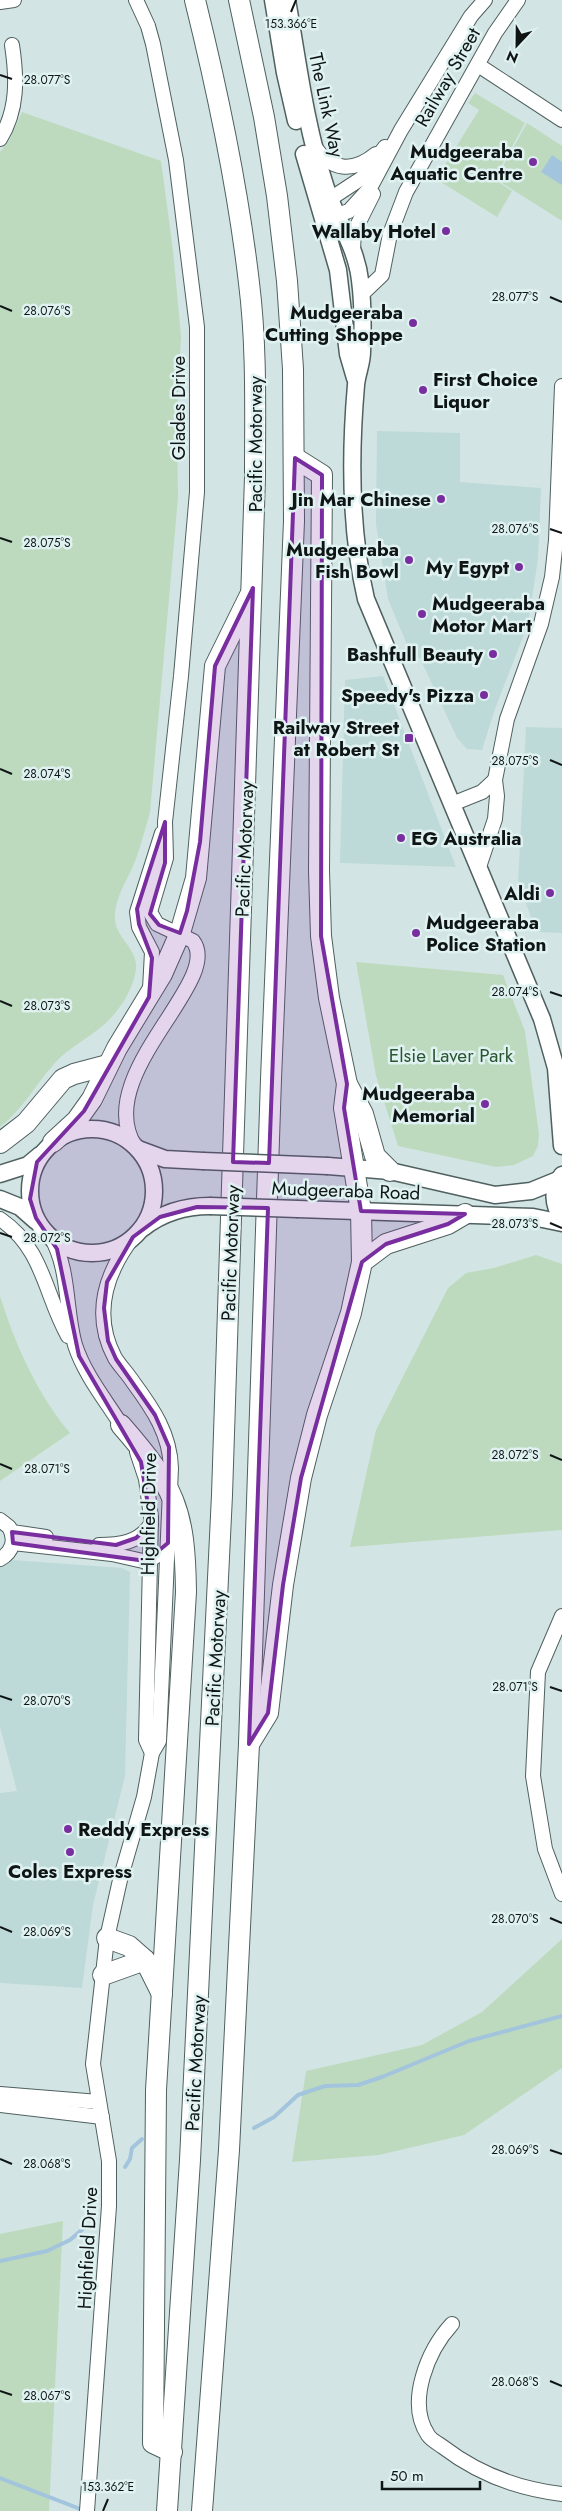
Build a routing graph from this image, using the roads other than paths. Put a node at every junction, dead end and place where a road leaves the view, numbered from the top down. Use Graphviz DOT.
graph roads {
  1 [pos="14,0"];
  2 [pos="136,0"];
  3 [pos="195,0"];
  4 [pos="239,0"];
  5 [pos="273,0"];
  6 [pos="287,0"];
  7 [pos="476,0"];
  8 [pos="485,0"];
  9 [pos="518,0"];
  10 [pos="0,2"];
  11 [pos="509,5"];
  12 [pos="471,16"];
  13 [pos="12,45"];
  14 [pos="478,65"];
  15 [pos="562,120"];
  16 [pos="396,134"];
  17 [pos="0,139"];
  18 [pos="312,143"];
  19 [pos="388,156"];
  20 [pos="325,205"];
  21 [pos="337,215"];
  22 [pos="353,249"];
  23 [pos="361,296"];
  24 [pos="356,383"];
  25 [pos="562,386"];
  26 [pos="295,458"];
  27 [pos="253,588"];
  28 [pos="495,780"];
  29 [pos="452,804"];
  30 [pos="166,822"];
  31 [pos="479,867"];
  32 [pos="180,934"];
  33 [pos="149,997"];
  34 [pos="108,1065"];
  35 [pos="347,1084"];
  36 [pos="560,1092"];
  37 [pos="0,1143"];
  38 [pos="49,1146"];
  39 [pos="562,1146"];
  40 [pos="136,1148"];
  41 [pos="352,1167"];
  42 [pos="390,1171"];
  43 [pos="0,1174"];
  44 [pos="560,1178"];
  45 [pos="0,1199"];
  46 [pos="361,1211"];
  47 [pos="465,1214"];
  48 [pos="0,1219"];
  49 [pos="562,1219"];
  50 [pos="562,1223"];
  51 [pos="47,1233"];
  52 [pos="134,1236"];
  53 [pos="362,1262"];
  54 [pos="79,1356"];
  55 [pos="121,1425"];
  56 [pos="170,1489"];
  57 [pos="0,1520"];
  58 [pos="151,1524"];
  59 [pos="12,1537"];
  60 [pos="168,1543"];
  61 [pos="0,1559"];
  62 [pos="149,1561"];
  63 [pos="562,1616"];
  64 [pos="248,1744"];
  65 [pos="152,1753"];
  66 [pos="562,1894"];
  67 [pos="107,1938"];
  68 [pos="145,1960"];
  69 [pos="103,1975"];
  70 [pos="163,1996"];
  71 [pos="0,2094"];
  72 [pos="99,2102"];
  73 [pos="0,2105"];
  74 [pos="102,2117"];
  75 [pos="452,2324"];
  76 [pos="172,2452"];
  77 [pos="562,2494"];
  78 [pos="168,2510"];
  79 [pos="87,2511"];
  80 [pos="202,2511"];
  1 -- 10 [label="street"];
  2 -- 30 [label="street, Glades Drive"];
  3 -- 27 [label="highway, Pacific Motorway"];
  4 -- 26 [label="highway, Pacific Motorway"];
  5 -- 20 [label="main road"];
  6 -- 18 [label="main road, The Link Way"];
  7 -- 12 [label="street, Railway Street"];
  8 -- 12 [label="street, Railway Street"];
  9 -- 11 [label="street, Railway Street"];
  11 -- 14 [label="street, Railway Street"];
  12 -- 16 [label="street, Railway Street"];
  13 -- 17 [label="street"];
  14 -- 15 [label="street"];
  14 -- 23 [label="street, Railway Street"];
  16 -- 18 [label="street, Railway Street"];
  16 -- 19 [label="street, Railway Street"];
  16 -- 20 [label="street, Railway Street"];
  18 -- 20 [label="main road, The Link Way"];
  19 -- 21 [label="street, Railway Street"];
  19 -- 22 [label="street, Railway Street"];
  20 -- 21 [label="main road"];
  20 -- 24 [label="main road, Railway Street"];
  21 -- 22 [label="main road, Railway Street"];
  22 -- 23 [label="main road, Railway Street"];
  23 -- 24 [label="main road, Railway Street"];
  24 -- 29 [label="main road, Railway Street"];
  25 -- 28 [label="street"];
  26 -- 35 [label="highway"];
  26 -- 64 [label="highway, Pacific Motorway"];
  27 -- 32 [label="highway"];
  27 -- 76 [label="highway, Pacific Motorway"];
  28 -- 29 [label="street"];
  28 -- 31 [label="street"];
  29 -- 31 [label="main road, Railway Street"];
  30 -- 32 [label="street, Glades Drive"];
  30 -- 33 [label="street, Glades Drive"];
  31 -- 36 [label="main road, Railway Street"];
  32 -- 33 [label="highway"];
  32 -- 40 [label="street, Glades Drive"];
  33 -- 34 [label="highway"];
  34 -- 37 [label="highway"];
  34 -- 38 [label="highway"];
  35 -- 41 [label="highway"];
  35 -- 42 [label="highway"];
  36 -- 39 [label="main road, Railway Street"];
  38 -- 40 [label="main road"];
  38 -- 43 [label="main road"];
  38 -- 51 [label="main road"];
  40 -- 41 [label="main road, Mudgeeraba Road, bridge"];
  40 -- 52 [label="main road"];
  41 -- 42 [label="main road, Mudgeeraba Road"];
  41 -- 46 [label="highway"];
  42 -- 44 [label="main road, Mudgeeraba Road"];
  44 -- 49 [label="main road"];
  45 -- 51 [label="main road"];
  46 -- 47 [label="main road, Mudgeeraba Road"];
  46 -- 52 [label="main road, Mudgeeraba Road, bridge"];
  46 -- 53 [label="highway"];
  47 -- 50 [label="main road, Mudgeeraba Road"];
  47 -- 53 [label="highway"];
  48 -- 54 [label="street"];
  51 -- 52 [label="main road"];
  51 -- 54 [label="street, Highfield Drive"];
  52 -- 56 [label="street, Highfield Drive"];
  53 -- 64 [label="highway"];
  54 -- 55 [label="street, Highfield Drive"];
  55 -- 56 [label="highway"];
  55 -- 58 [label="street, Highfield Drive"];
  56 -- 60 [label="street, Highfield Drive"];
  56 -- 70 [label="highway"];
  57 -- 59 [label="street"];
  58 -- 59 [label="street"];
  58 -- 62 [label="street, Highfield Drive"];
  59 -- 61 [label="street"];
  59 -- 62 [label="street"];
  60 -- 62 [label="street"];
  60 -- 65 [label="street, Highfield Drive"];
  62 -- 65 [label="street, Highfield Drive"];
  63 -- 66 [label="street"];
  64 -- 80 [label="highway, Pacific Motorway"];
  65 -- 67 [label="street, Highfield Drive"];
  67 -- 68 [label="highway"];
  67 -- 69 [label="street, Highfield Drive"];
  68 -- 69 [label="highway"];
  68 -- 70 [label="highway"];
  69 -- 72 [label="street, Highfield Drive"];
  70 -- 76 [label="highway"];
  71 -- 72 [label="street"];
  72 -- 74 [label="street, Highfield Drive"];
  73 -- 74 [label="street"];
  74 -- 79 [label="street, Highfield Drive"];
  75 -- 77 [label="street"];
  76 -- 78 [label="highway, Pacific Motorway"];
}
